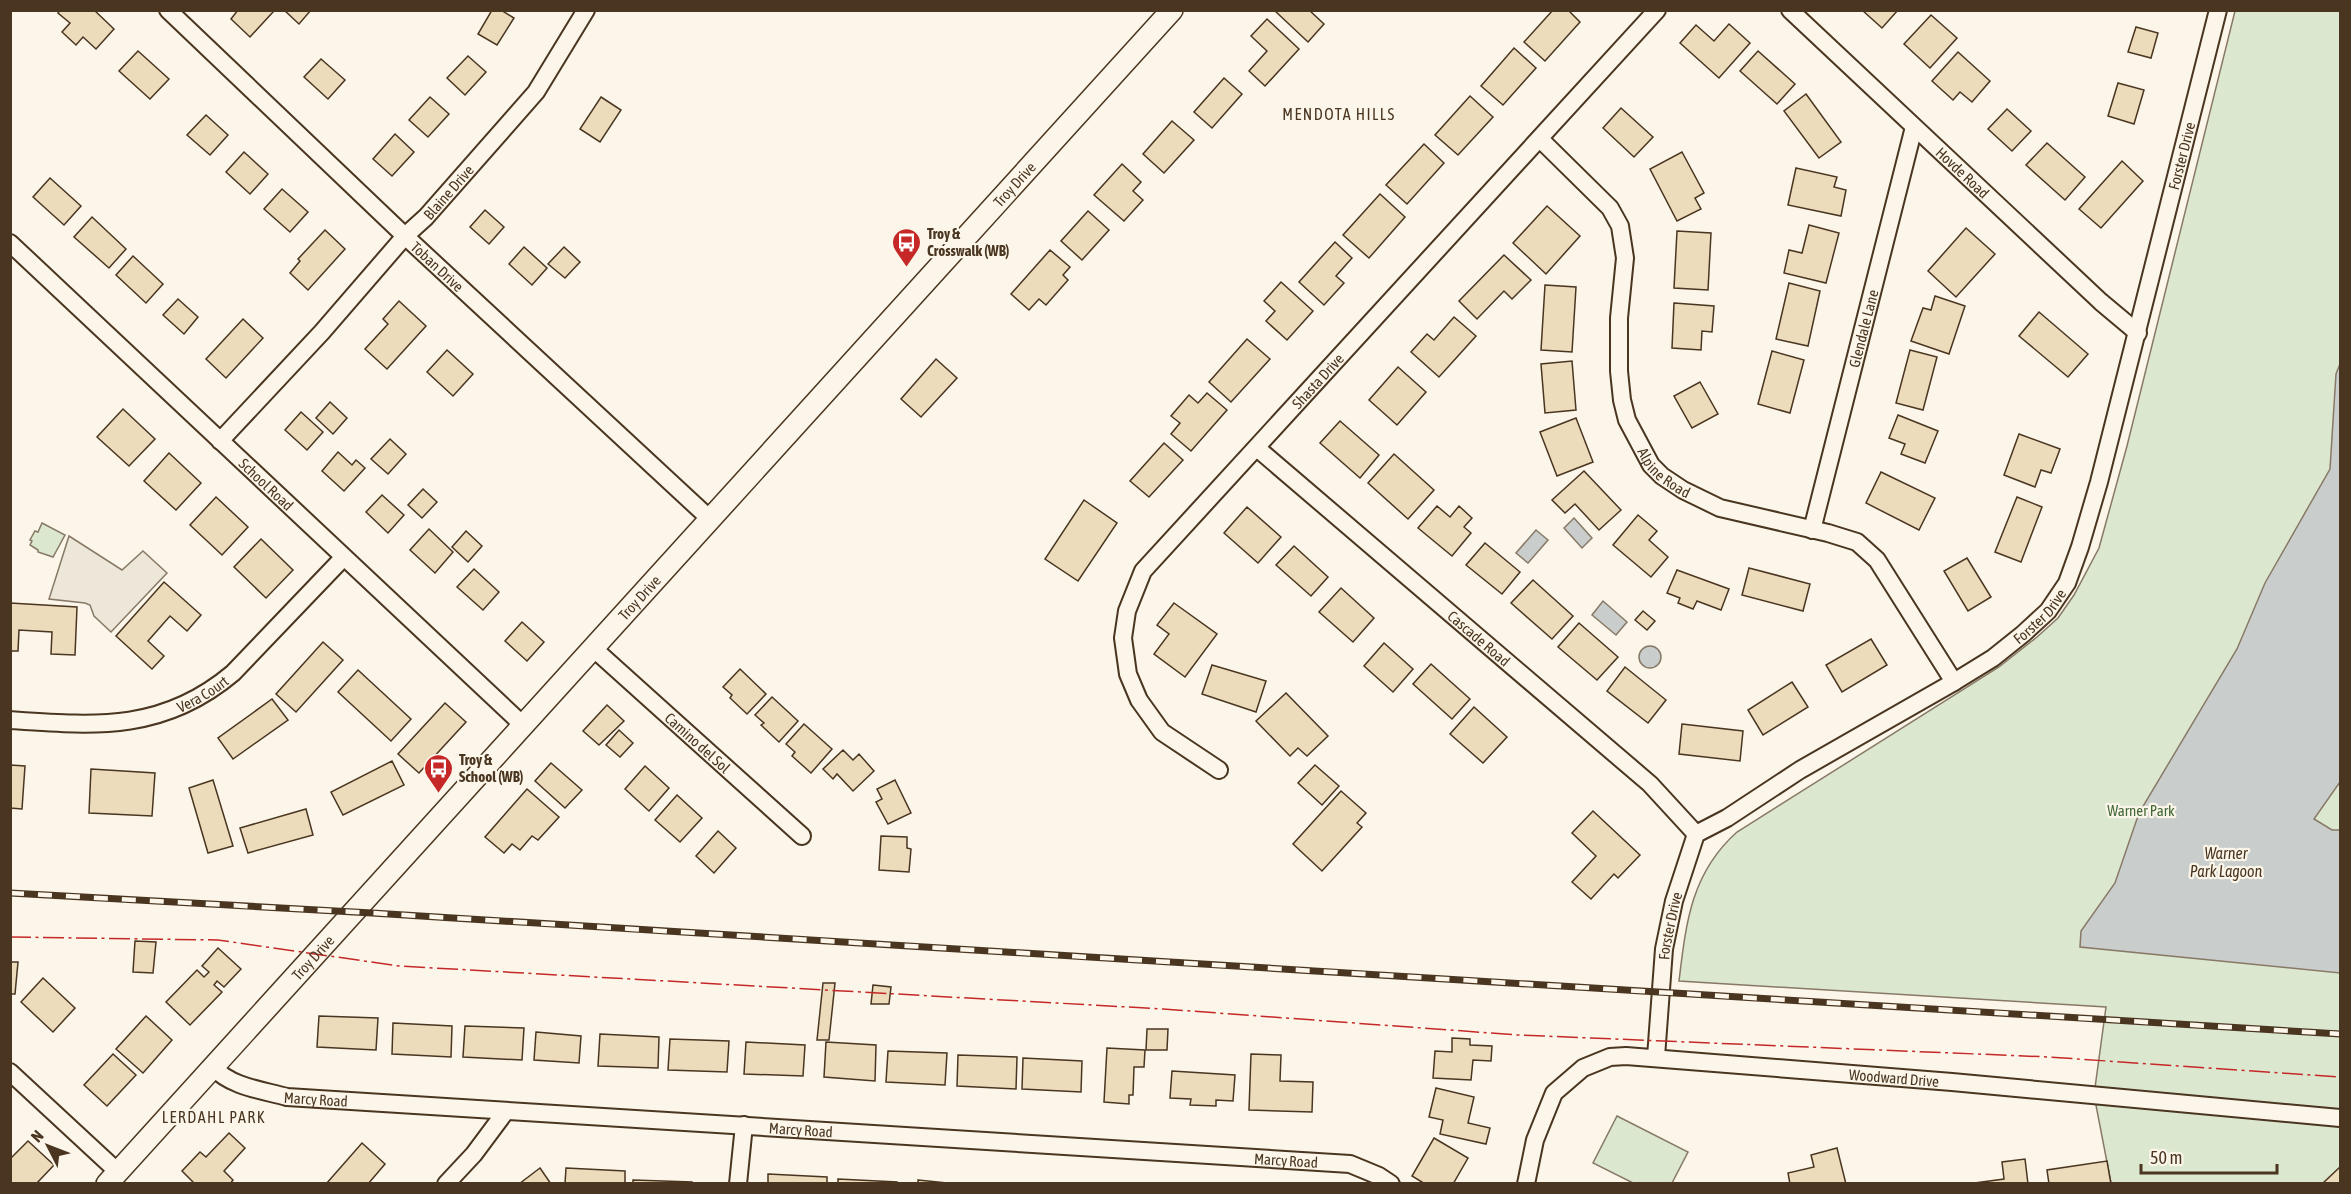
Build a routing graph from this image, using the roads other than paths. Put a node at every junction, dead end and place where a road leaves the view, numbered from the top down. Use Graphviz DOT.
graph roads {
  1 [pos="586,10"];
  2 [pos="1172,10"];
  3 [pos="1657,10"];
  4 [pos="1790,10"];
  5 [pos="2218,10"];
  6 [pos="169,11"];
  7 [pos="1914,127"];
  8 [pos="1540,139"];
  9 [pos="405,236"];
  10 [pos="10,243"];
  11 [pos="2138,333"];
  12 [pos="220,441"];
  13 [pos="1258,448"];
  14 [pos="710,519"];
  15 [pos="1812,530"];
  16 [pos="343,558"];
  17 [pos="593,648"];
  18 [pos="1954,682"];
  19 [pos="10,720"];
  20 [pos="523,725"];
  21 [pos="1219,770"];
  22 [pos="1696,834"];
  23 [pos="802,836"];
  24 [pos="1656,1057"];
  25 [pos="213,1067"];
  26 [pos="10,1072"];
  27 [pos="506,1111"];
  28 [pos="2340,1118"];
  29 [pos="744,1125"];
  30 [pos="113,1178"];
  31 [pos="446,1184"];
  32 [pos="738,1184"];
  33 [pos="1391,1184"];
  34 [pos="1526,1184"];
  1 -- 9 [label="street, Blaine Drive"];
  2 -- 14 [label="street, Troy Drive"];
  3 -- 8 [label="street, Shasta Drive"];
  4 -- 7 [label="street, Hovde Road"];
  5 -- 11 [label="street, Forster Drive"];
  6 -- 9 [label="street, Toban Drive"];
  7 -- 11 [label="street, Hovde Road"];
  7 -- 15 [label="street, Glendale Lane"];
  8 -- 13 [label="street, Shasta Drive"];
  8 -- 15 [label="street, Alpine Road"];
  9 -- 12 [label="street, Blaine Drive"];
  9 -- 14 [label="street, Toban Drive"];
  10 -- 12 [label="street, School Road"];
  11 -- 18 [label="street, Forster Drive"];
  12 -- 16 [label="street, School Road"];
  13 -- 21 [label="street, Shasta Drive"];
  13 -- 22 [label="street, Cascade Road"];
  14 -- 17 [label="street, Troy Drive"];
  15 -- 18 [label="street, Alpine Road"];
  16 -- 19 [label="street, Vera Court"];
  16 -- 20 [label="street, School Road"];
  17 -- 20 [label="street, Troy Drive"];
  17 -- 23 [label="street, Camino del Sol"];
  18 -- 22 [label="street, Forster Drive"];
  20 -- 25 [label="street, Troy Drive"];
  22 -- 24 [label="street, Forster Drive"];
  24 -- 28 [label="street, Woodward Drive"];
  24 -- 34 [label="street, Woodward Drive"];
  25 -- 27 [label="street, Marcy Road"];
  25 -- 30 [label="street, Troy Drive"];
  26 -- 30 [label="street"];
  27 -- 29 [label="street, Marcy Road"];
  27 -- 31 [label="street"];
  29 -- 32 [label="street"];
  29 -- 33 [label="street, Marcy Road"];
}
